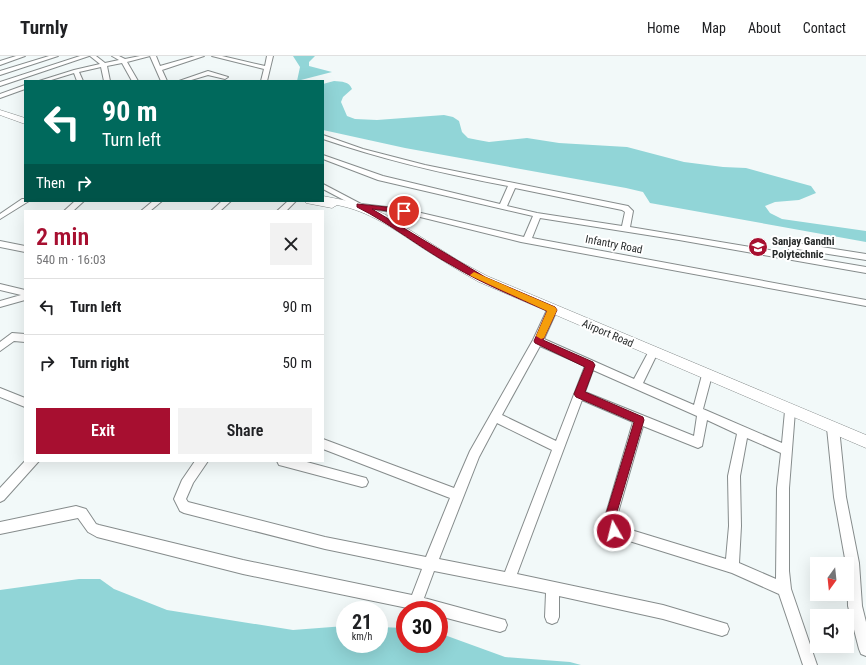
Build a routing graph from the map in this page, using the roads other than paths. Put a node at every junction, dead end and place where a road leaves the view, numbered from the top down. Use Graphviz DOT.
graph roads {
  1 [pos="23,56"];
  2 [pos="55,56"];
  3 [pos="86,56"];
  4 [pos="93,56"];
  5 [pos="115,56"];
  6 [pos="153,56"];
  7 [pos="179,56"];
  8 [pos="201,56"];
  9 [pos="215,56"];
  10 [pos="270,56"];
  11 [pos="124,61"];
  12 [pos="0,62"];
  13 [pos="186,62"];
  14 [pos="32,63"];
  15 [pos="104,65"];
  16 [pos="266,68"];
  17 [pos="158,69"];
  18 [pos="76,70"];
  19 [pos="0,73"];
  20 [pos="226,77"];
  21 [pos="53,79"];
  22 [pos="80,80"];
  23 [pos="106,80"];
  24 [pos="134,80"];
  25 [pos="164,80"];
  26 [pos="185,80"];
  27 [pos="264,80"];
  28 [pos="0,84"];
  29 [pos="24,87"];
  30 [pos="0,96"];
  31 [pos="0,108"];
  32 [pos="0,112"];
  33 [pos="24,116"];
  34 [pos="24,121"];
  35 [pos="324,137"];
  36 [pos="324,156"];
  37 [pos="512,186"];
  38 [pos="324,187"];
  39 [pos="324,199"];
  40 [pos="24,202"];
  41 [pos="79,202"];
  42 [pos="157,202"];
  43 [pos="226,202"];
  44 [pos="291,202"];
  45 [pos="318,202"];
  46 [pos="360,207"];
  47 [pos="503,207"];
  48 [pos="69,210"];
  49 [pos="146,210"];
  50 [pos="217,210"];
  51 [pos="282,210"];
  52 [pos="537,215"];
  53 [pos="0,217"];
  54 [pos="626,228"];
  55 [pos="526,240"];
  56 [pos="0,244"];
  57 [pos="24,249"];
  58 [pos="790,256"];
  59 [pos="866,257"];
  60 [pos="866,270"];
  61 [pos="0,287"];
  62 [pos="24,294"];
  63 [pos="24,297"];
  64 [pos="866,302"];
  65 [pos="0,304"];
  66 [pos="866,309"];
  67 [pos="552,310"];
  68 [pos="12,338"];
  69 [pos="24,338"];
  70 [pos="0,340"];
  71 [pos="538,341"];
  72 [pos="0,347"];
  73 [pos="653,352"];
  74 [pos="590,365"];
  75 [pos="707,375"];
  76 [pos="637,384"];
  77 [pos="0,392"];
  78 [pos="579,394"];
  79 [pos="24,403"];
  80 [pos="790,411"];
  81 [pos="700,413"];
  82 [pos="495,417"];
  83 [pos="639,420"];
  84 [pos="833,428"];
  85 [pos="743,432"];
  86 [pos="866,442"];
  87 [pos="324,444"];
  88 [pos="559,448"];
  89 [pos="786,450"];
  90 [pos="32,462"];
  91 [pos="201,462"];
  92 [pos="287,462"];
  93 [pos="362,482"];
  94 [pos="457,494"];
  95 [pos="0,496"];
  96 [pos="0,528"];
  97 [pos="431,563"];
  98 [pos="732,567"];
  99 [pos="509,579"];
  100 [pos="553,588"];
  101 [pos="784,589"];
  102 [pos="406,601"];
  103 [pos="417,601"];
  104 [pos="448,611"];
  105 [pos="552,617"];
  106 [pos="500,625"];
  107 [pos="722,629"];
  108 [pos="866,649"];
  109 [pos="810,665"];
  1 -- 12 [label="street"];
  1 -- 14 [label="street"];
  2 -- 14 [label="street"];
  3 -- 28 [label="street"];
  4 -- 15 [label="street"];
  5 -- 11 [label="street"];
  6 -- 11 [label="street"];
  6 -- 17 [label="street"];
  7 -- 13 [label="street"];
  8 -- 13 [label="street"];
  9 -- 16 [label="street"];
  10 -- 16 [label="street"];
  11 -- 15 [label="street"];
  11 -- 24 [label="street"];
  13 -- 17 [label="street"];
  14 -- 19 [label="street"];
  15 -- 18 [label="street"];
  15 -- 23 [label="street"];
  16 -- 27 [label="street"];
  17 -- 25 [label="street"];
  18 -- 21 [label="street"];
  18 -- 22 [label="street"];
  20 -- 26 [label="street"];
  29 -- 30 [label="street"];
  31 -- 33 [label="main road"];
  32 -- 34 [label="main road"];
  35 -- 37 [label="street"];
  36 -- 47 [label="street"];
  37 -- 47 [label="street"];
  37 -- 54 [label="street"];
  38 -- 46 [label="street"];
  39 -- 46 [label="main road"];
  40 -- 53 [label="street"];
  41 -- 48 [label="street"];
  42 -- 49 [label="street"];
  43 -- 50 [label="street"];
  44 -- 51 [label="street"];
  45 -- 46 [label="main road"];
  46 -- 55 [label="street, Infantry Road"];
  46 -- 66 [label="street, Infantry Road"];
  46 -- 67 [label="main road, Airport Road"];
  47 -- 52 [label="street"];
  52 -- 54 [label="street"];
  52 -- 55 [label="street"];
  54 -- 58 [label="street"];
  55 -- 64 [label="street, Infantry Road"];
  56 -- 57 [label="street"];
  58 -- 59 [label="street"];
  58 -- 60 [label="street"];
  61 -- 62 [label="street"];
  63 -- 65 [label="street"];
  67 -- 71 [label="street"];
  67 -- 73 [label="main road, Airport Road"];
  68 -- 69 [label="street"];
  68 -- 70 [label="street"];
  68 -- 72 [label="street"];
  71 -- 74 [label="street"];
  71 -- 82 [label="street"];
  73 -- 75 [label="main road, Airport Road"];
  73 -- 76 [label="street"];
  74 -- 76 [label="street"];
  74 -- 78 [label="street"];
  75 -- 80 [label="main road, Airport Road"];
  75 -- 81 [label="street"];
  76 -- 81 [label="street"];
  77 -- 79 [label="street"];
  78 -- 83 [label="street"];
  78 -- 88 [label="street"];
  80 -- 84 [label="main road, Airport Road"];
  80 -- 89 [label="street"];
  81 -- 83 [label="street"];
  81 -- 85 [label="street"];
  82 -- 88 [label="street"];
  82 -- 94 [label="street"];
  83 -- 98 [label="street"];
  84 -- 86 [label="main road, Airport Road"];
  84 -- 108 [label="street"];
  85 -- 89 [label="street"];
  85 -- 98 [label="street"];
  87 -- 94 [label="street"];
  88 -- 99 [label="street"];
  89 -- 101 [label="street"];
  90 -- 95 [label="street"];
  91 -- 97 [label="street"];
  92 -- 93 [label="street"];
  94 -- 97 [label="street"];
  96 -- 102 [label="street"];
  97 -- 99 [label="street"];
  97 -- 103 [label="street"];
  98 -- 101 [label="street"];
  99 -- 100 [label="street"];
  100 -- 105 [label="street"];
  100 -- 107 [label="street"];
  101 -- 109 [label="street"];
  104 -- 106 [label="street"];
}
